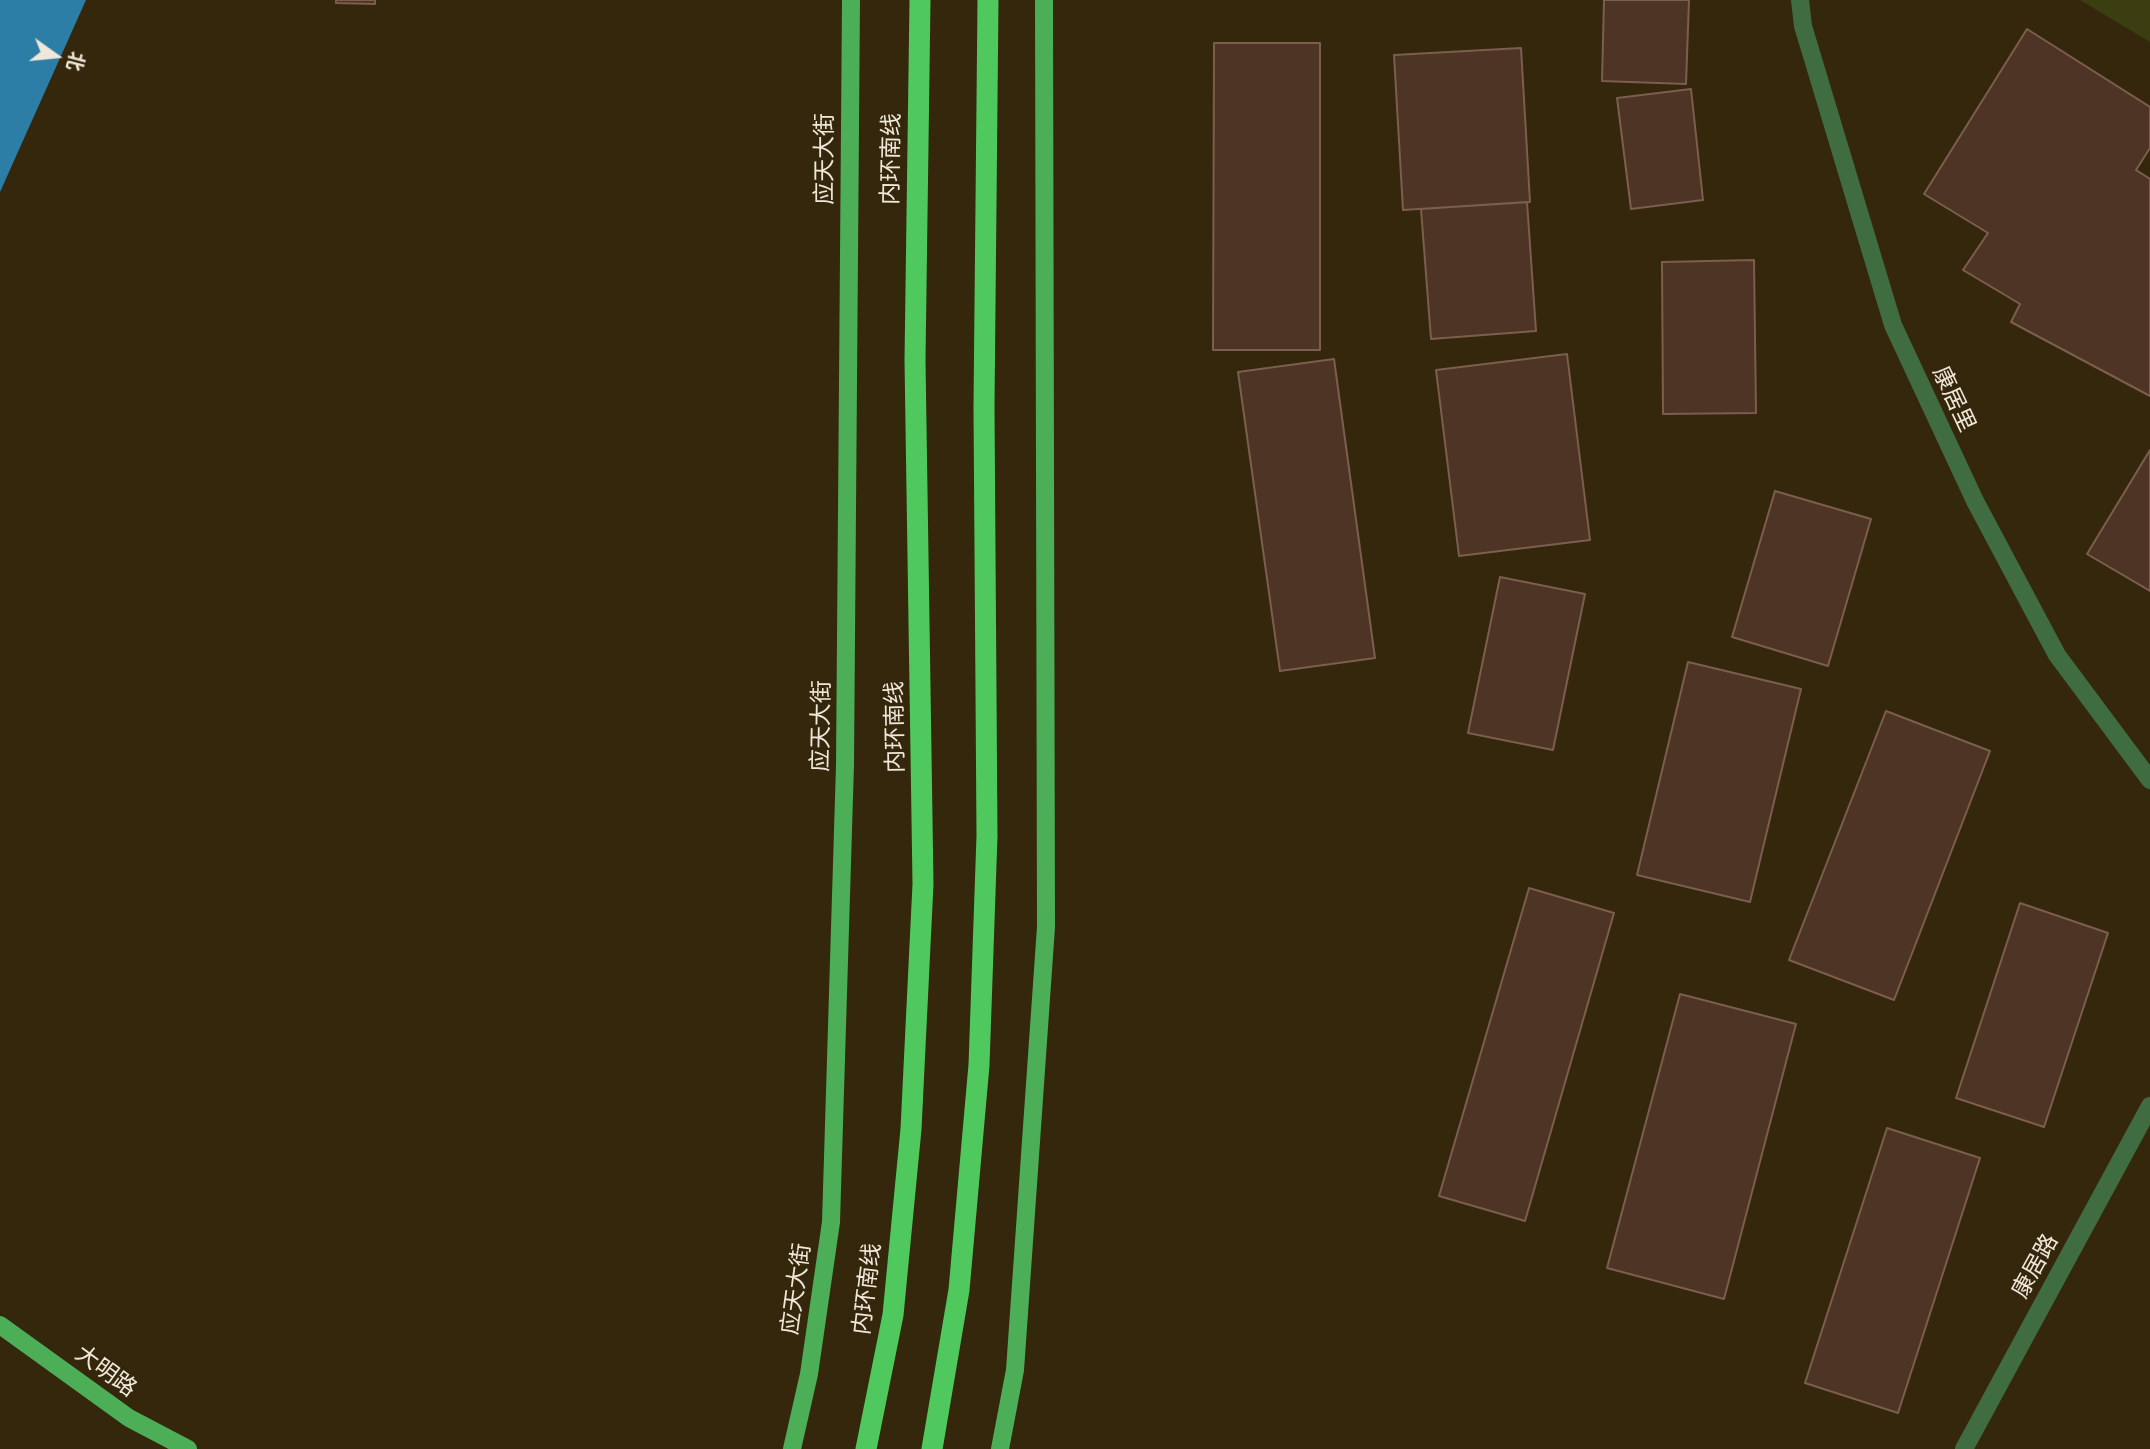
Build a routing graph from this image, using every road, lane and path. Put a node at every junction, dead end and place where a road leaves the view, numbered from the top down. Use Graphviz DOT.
graph roads {
  1 [pos="851,0"];
  2 [pos="920,0"];
  3 [pos="988,0"];
  4 [pos="1044,0"];
  5 [pos="1800,0"];
  6 [pos="2150,780"];
  7 [pos="2150,1106"];
  8 [pos="0,1325"];
  9 [pos="188,1449"];
  10 [pos="792,1449"];
  11 [pos="866,1449"];
  12 [pos="932,1449"];
  13 [pos="1000,1449"];
  14 [pos="1964,1449"];
  1 -- 10 [label="main road, 应天大街"];
  2 -- 11 [label="highway, 内环南线"];
  3 -- 12 [label="highway"];
  4 -- 13 [label="main road"];
  5 -- 6 [label="street, 康居里"];
  7 -- 14 [label="street, 康居路"];
  8 -- 9 [label="main road, 大明路"];
}
